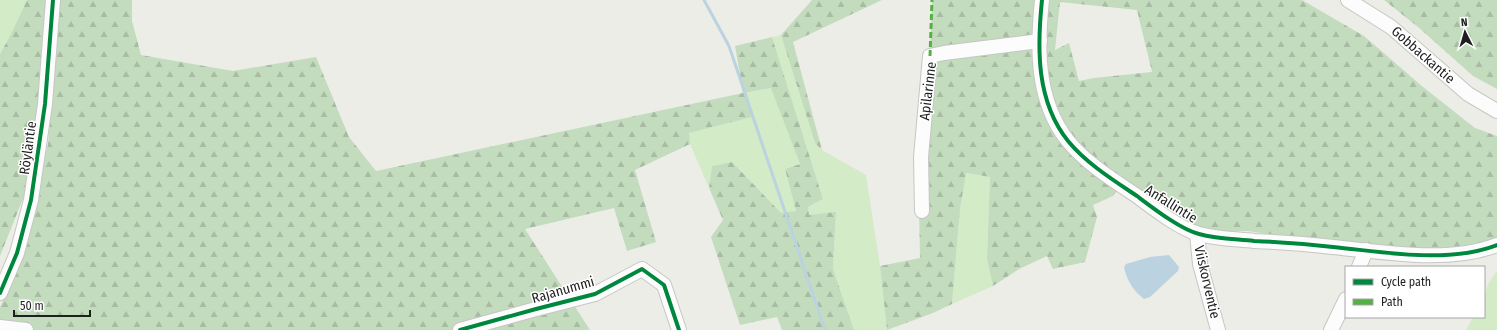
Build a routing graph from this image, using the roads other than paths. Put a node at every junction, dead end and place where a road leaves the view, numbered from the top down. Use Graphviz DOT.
graph roads {
  1 [pos="53,0"];
  2 [pos="1042,0"];
  3 [pos="1348,0"];
  4 [pos="1040,41"];
  5 [pos="1497,111"];
  6 [pos="922,211"];
  7 [pos="1197,234"];
  8 [pos="1497,245"];
  9 [pos="1366,250"];
  10 [pos="1359,266"];
  11 [pos="0,293"];
  12 [pos="1345,301"];
  13 [pos="0,328"];
  14 [pos="26,330"];
  15 [pos="460,330"];
  16 [pos="679,330"];
  17 [pos="1218,330"];
  18 [pos="1332,330"];
  1 -- 11 [label="street, Röyläntie"];
  2 -- 4 [label="street, Anfallintie"];
  3 -- 5 [label="street, Gobbackantie"];
  4 -- 6 [label="street, Apilarinne"];
  4 -- 7 [label="street, Anfallintie"];
  7 -- 9 [label="street, Anfallintie"];
  7 -- 17 [label="street, Viiskorventie"];
  8 -- 9 [label="street, Anfallintie"];
  9 -- 10 [label="street"];
  12 -- 18 [label="street"];
  13 -- 14 [label="street"];
  15 -- 16 [label="street, Rajanummi"];
}
